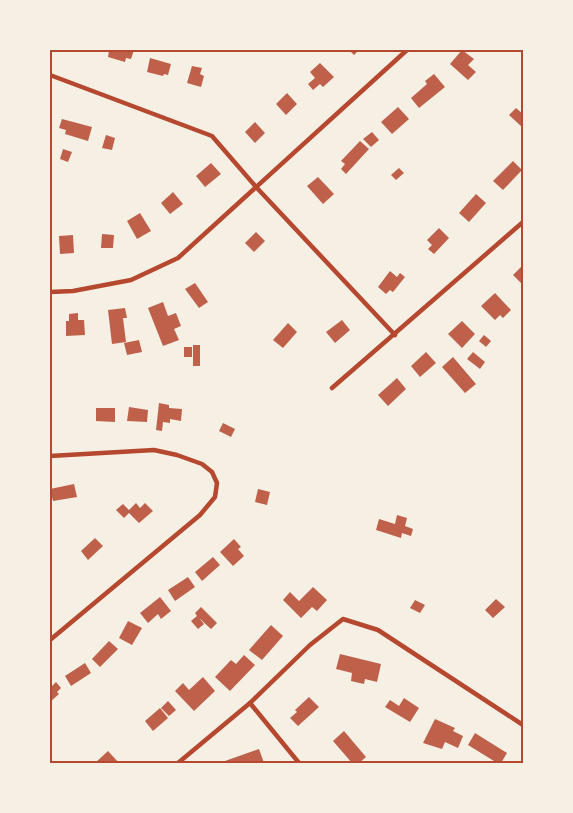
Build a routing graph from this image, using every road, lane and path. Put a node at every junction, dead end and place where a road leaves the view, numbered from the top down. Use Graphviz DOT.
graph roads {
  1 [pos="407,50"];
  2 [pos="50,75"];
  3 [pos="257,188"];
  4 [pos="523,222"];
  5 [pos="50,292"];
  6 [pos="395,335"];
  7 [pos="332,388"];
  8 [pos="50,456"];
  9 [pos="50,640"];
  10 [pos="250,703"];
  11 [pos="523,725"];
  12 [pos="178,763"];
  13 [pos="299,763"];
  1 -- 3 [label="street"];
  2 -- 3 [label="street"];
  3 -- 5 [label="street"];
  3 -- 6 [label="street"];
  4 -- 6 [label="street"];
  6 -- 7 [label="street"];
  8 -- 9 [label="street"];
  10 -- 11 [label="street"];
  10 -- 12 [label="street"];
  10 -- 13 [label="street"];
}
